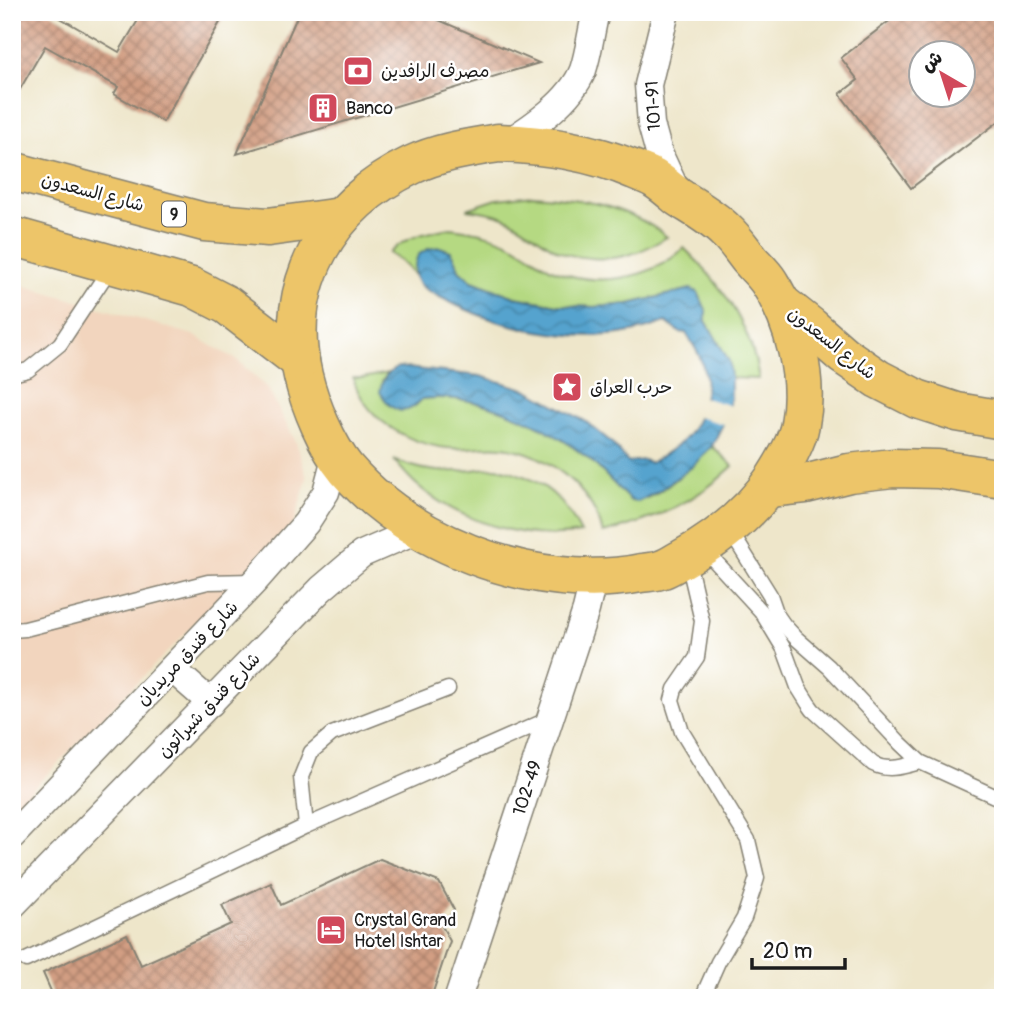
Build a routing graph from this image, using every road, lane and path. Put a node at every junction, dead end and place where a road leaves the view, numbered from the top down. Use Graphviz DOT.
graph roads {
  1 [pos="596,12"];
  2 [pos="666,12"];
  3 [pos="505,144"];
  4 [pos="12,171"];
  5 [pos="679,197"];
  6 [pos="341,218"];
  7 [pos="12,236"];
  8 [pos="113,264"];
  9 [pos="782,304"];
  10 [pos="300,361"];
  11 [pos="12,374"];
  12 [pos="1003,420"];
  13 [pos="336,454"];
  14 [pos="1003,480"];
  15 [pos="768,488"];
  16 [pos="424,531"];
  17 [pos="706,544"];
  18 [pos="594,577"];
  19 [pos="255,581"];
  20 [pos="12,630"];
  21 [pos="796,638"];
  22 [pos="784,649"];
  23 [pos="172,669"];
  24 [pos="449,689"];
  25 [pos="211,703"];
  26 [pos="551,718"];
  27 [pos="920,762"];
  28 [pos="1003,800"];
  29 [pos="306,826"];
  30 [pos="12,836"];
  31 [pos="12,906"];
  32 [pos="26,960"];
  33 [pos="458,998"];
  34 [pos="702,998"];
  1 -- 3 [label="street"];
  2 -- 5 [label="street, 101-91"];
  3 -- 5 [label="main road"];
  3 -- 6 [label="main road"];
  4 -- 6 [label="main road, شارع السعدون / 9"];
  5 -- 9 [label="main road"];
  6 -- 10 [label="main road"];
  7 -- 8 [label="main road"];
  8 -- 10 [label="main road"];
  8 -- 11 [label="lane"];
  9 -- 12 [label="main road, شارع السعدون"];
  9 -- 15 [label="main road"];
  10 -- 13 [label="main road"];
  13 -- 16 [label="main road"];
  13 -- 19 [label="street, شارع فندق مريديان"];
  14 -- 15 [label="main road"];
  15 -- 17 [label="main road"];
  16 -- 18 [label="main road"];
  16 -- 25 [label="street, شارع فندق شيراتون"];
  17 -- 18 [label="main road"];
  17 -- 21 [label="lane"];
  17 -- 22 [label="lane"];
  17 -- 34 [label="lane"];
  18 -- 26 [label="street, 102-49"];
  19 -- 20 [label="lane"];
  19 -- 23 [label="street, شارع فندق مريديان"];
  21 -- 22 [label="lane"];
  21 -- 27 [label="lane"];
  22 -- 27 [label="lane"];
  23 -- 25 [label="street"];
  23 -- 30 [label="street, شارع فندق مريديان"];
  24 -- 29 [label="lane"];
  25 -- 31 [label="street, شارع فندق شيراتون"];
  26 -- 29 [label="lane"];
  26 -- 33 [label="street, 102-49"];
  27 -- 28 [label="lane"];
  29 -- 32 [label="lane"];
}
